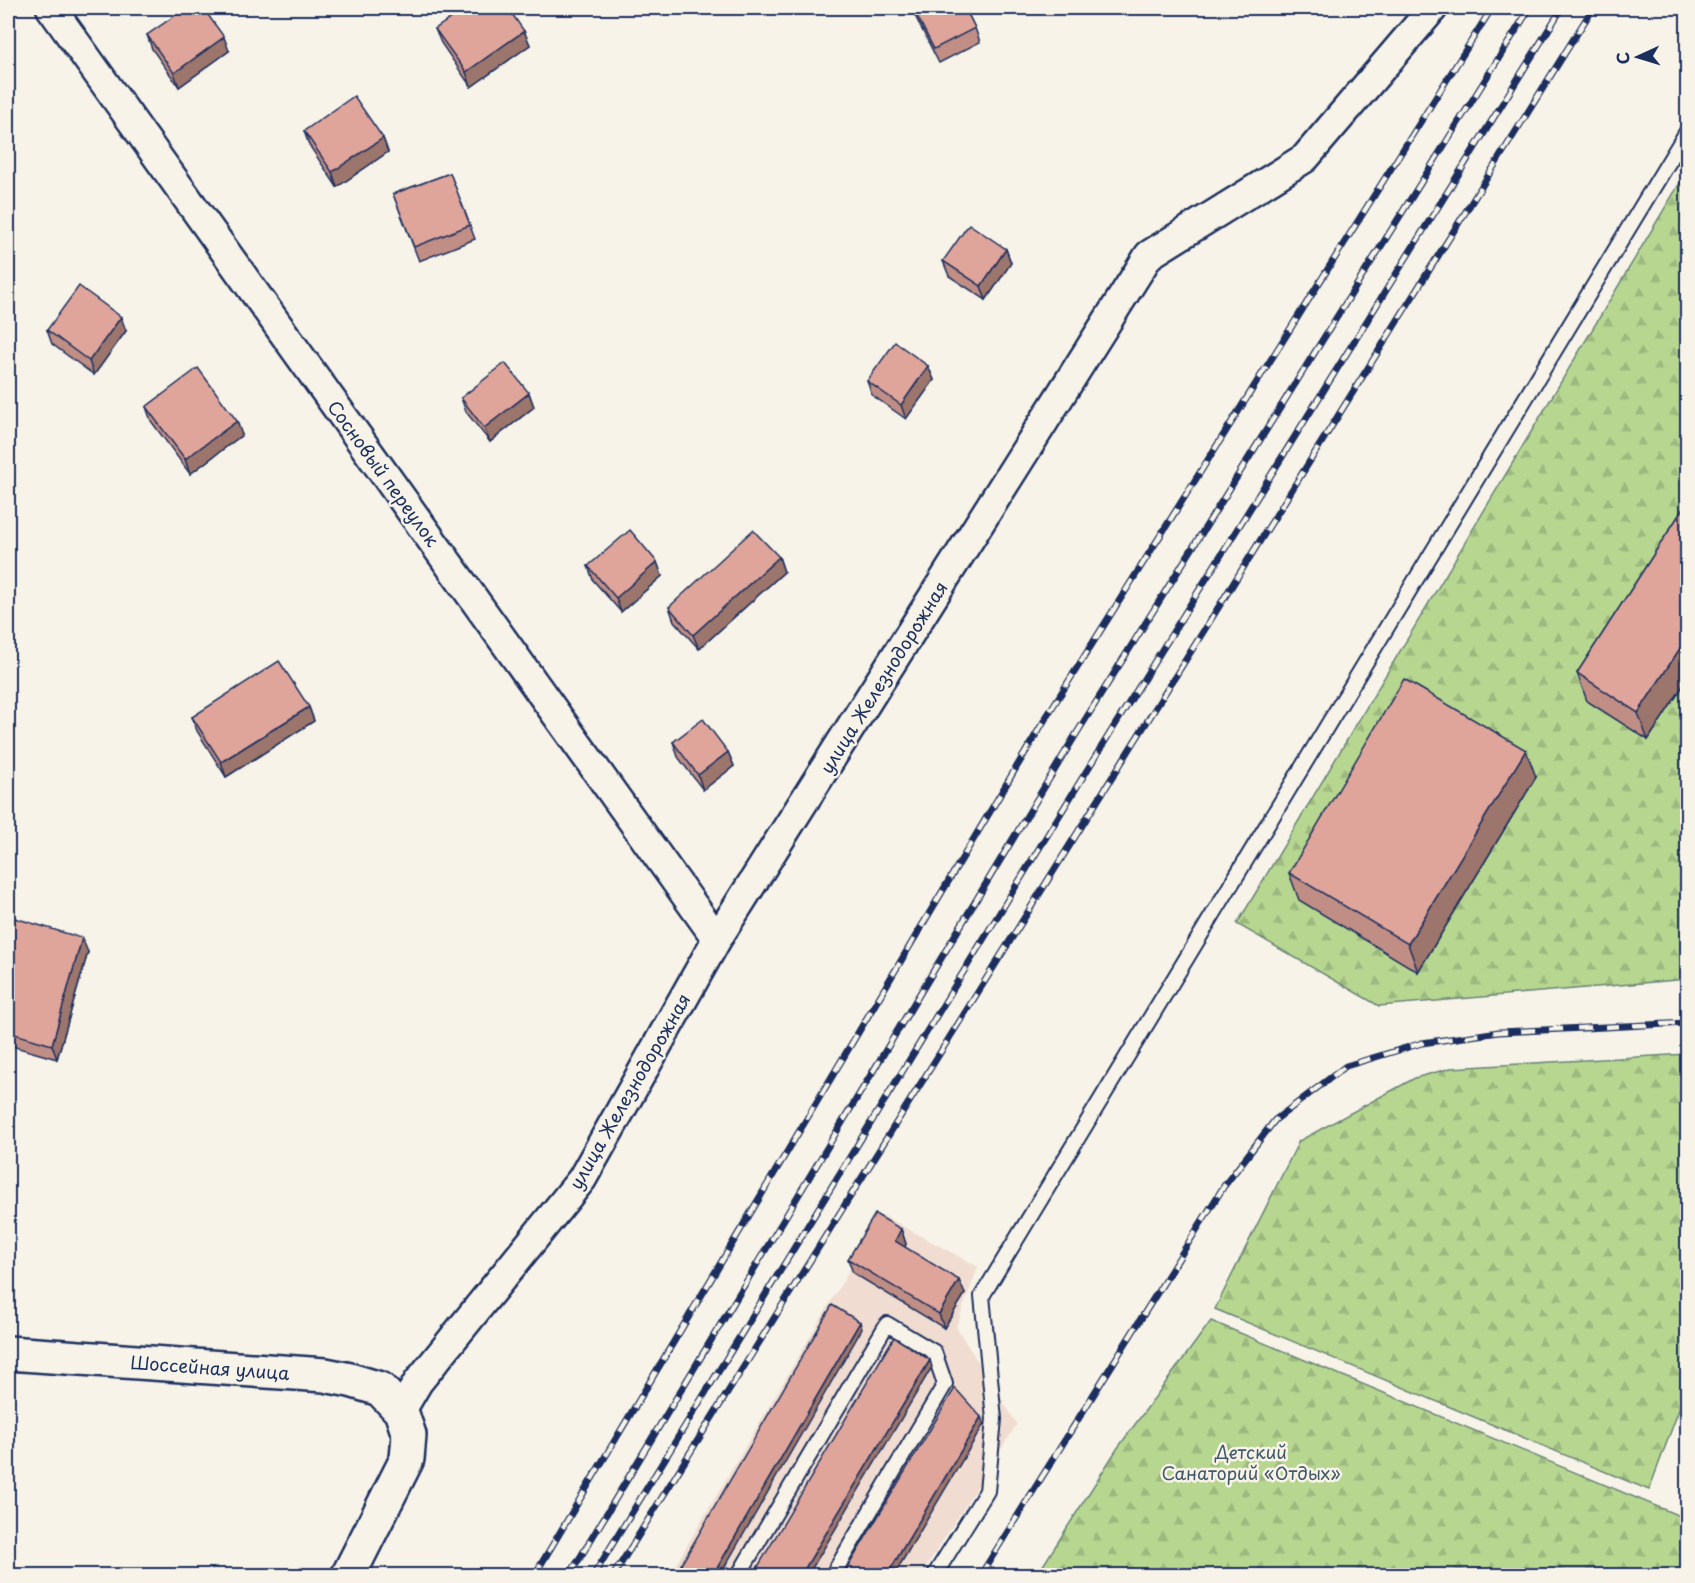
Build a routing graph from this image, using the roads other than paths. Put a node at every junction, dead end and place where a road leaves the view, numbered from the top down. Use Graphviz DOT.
graph roads {
  1 [pos="51,8"];
  2 [pos="1433,8"];
  3 [pos="1688,130"];
  4 [pos="717,939"];
  5 [pos="8,1353"];
  6 [pos="401,1411"];
  7 [pos="348,1575"];
  8 [pos="738,1575"];
  9 [pos="832,1575"];
  10 [pos="934,1575"];
  1 -- 4 [label="street, Сосновый переулок"];
  2 -- 4 [label="street, улица Железнодорожная"];
  3 -- 10 [label="lane"];
  4 -- 6 [label="street, улица Железнодорожная"];
  5 -- 6 [label="street, Шоссейная улица"];
  6 -- 7 [label="street"];
  8 -- 9 [label="lane"];
}
